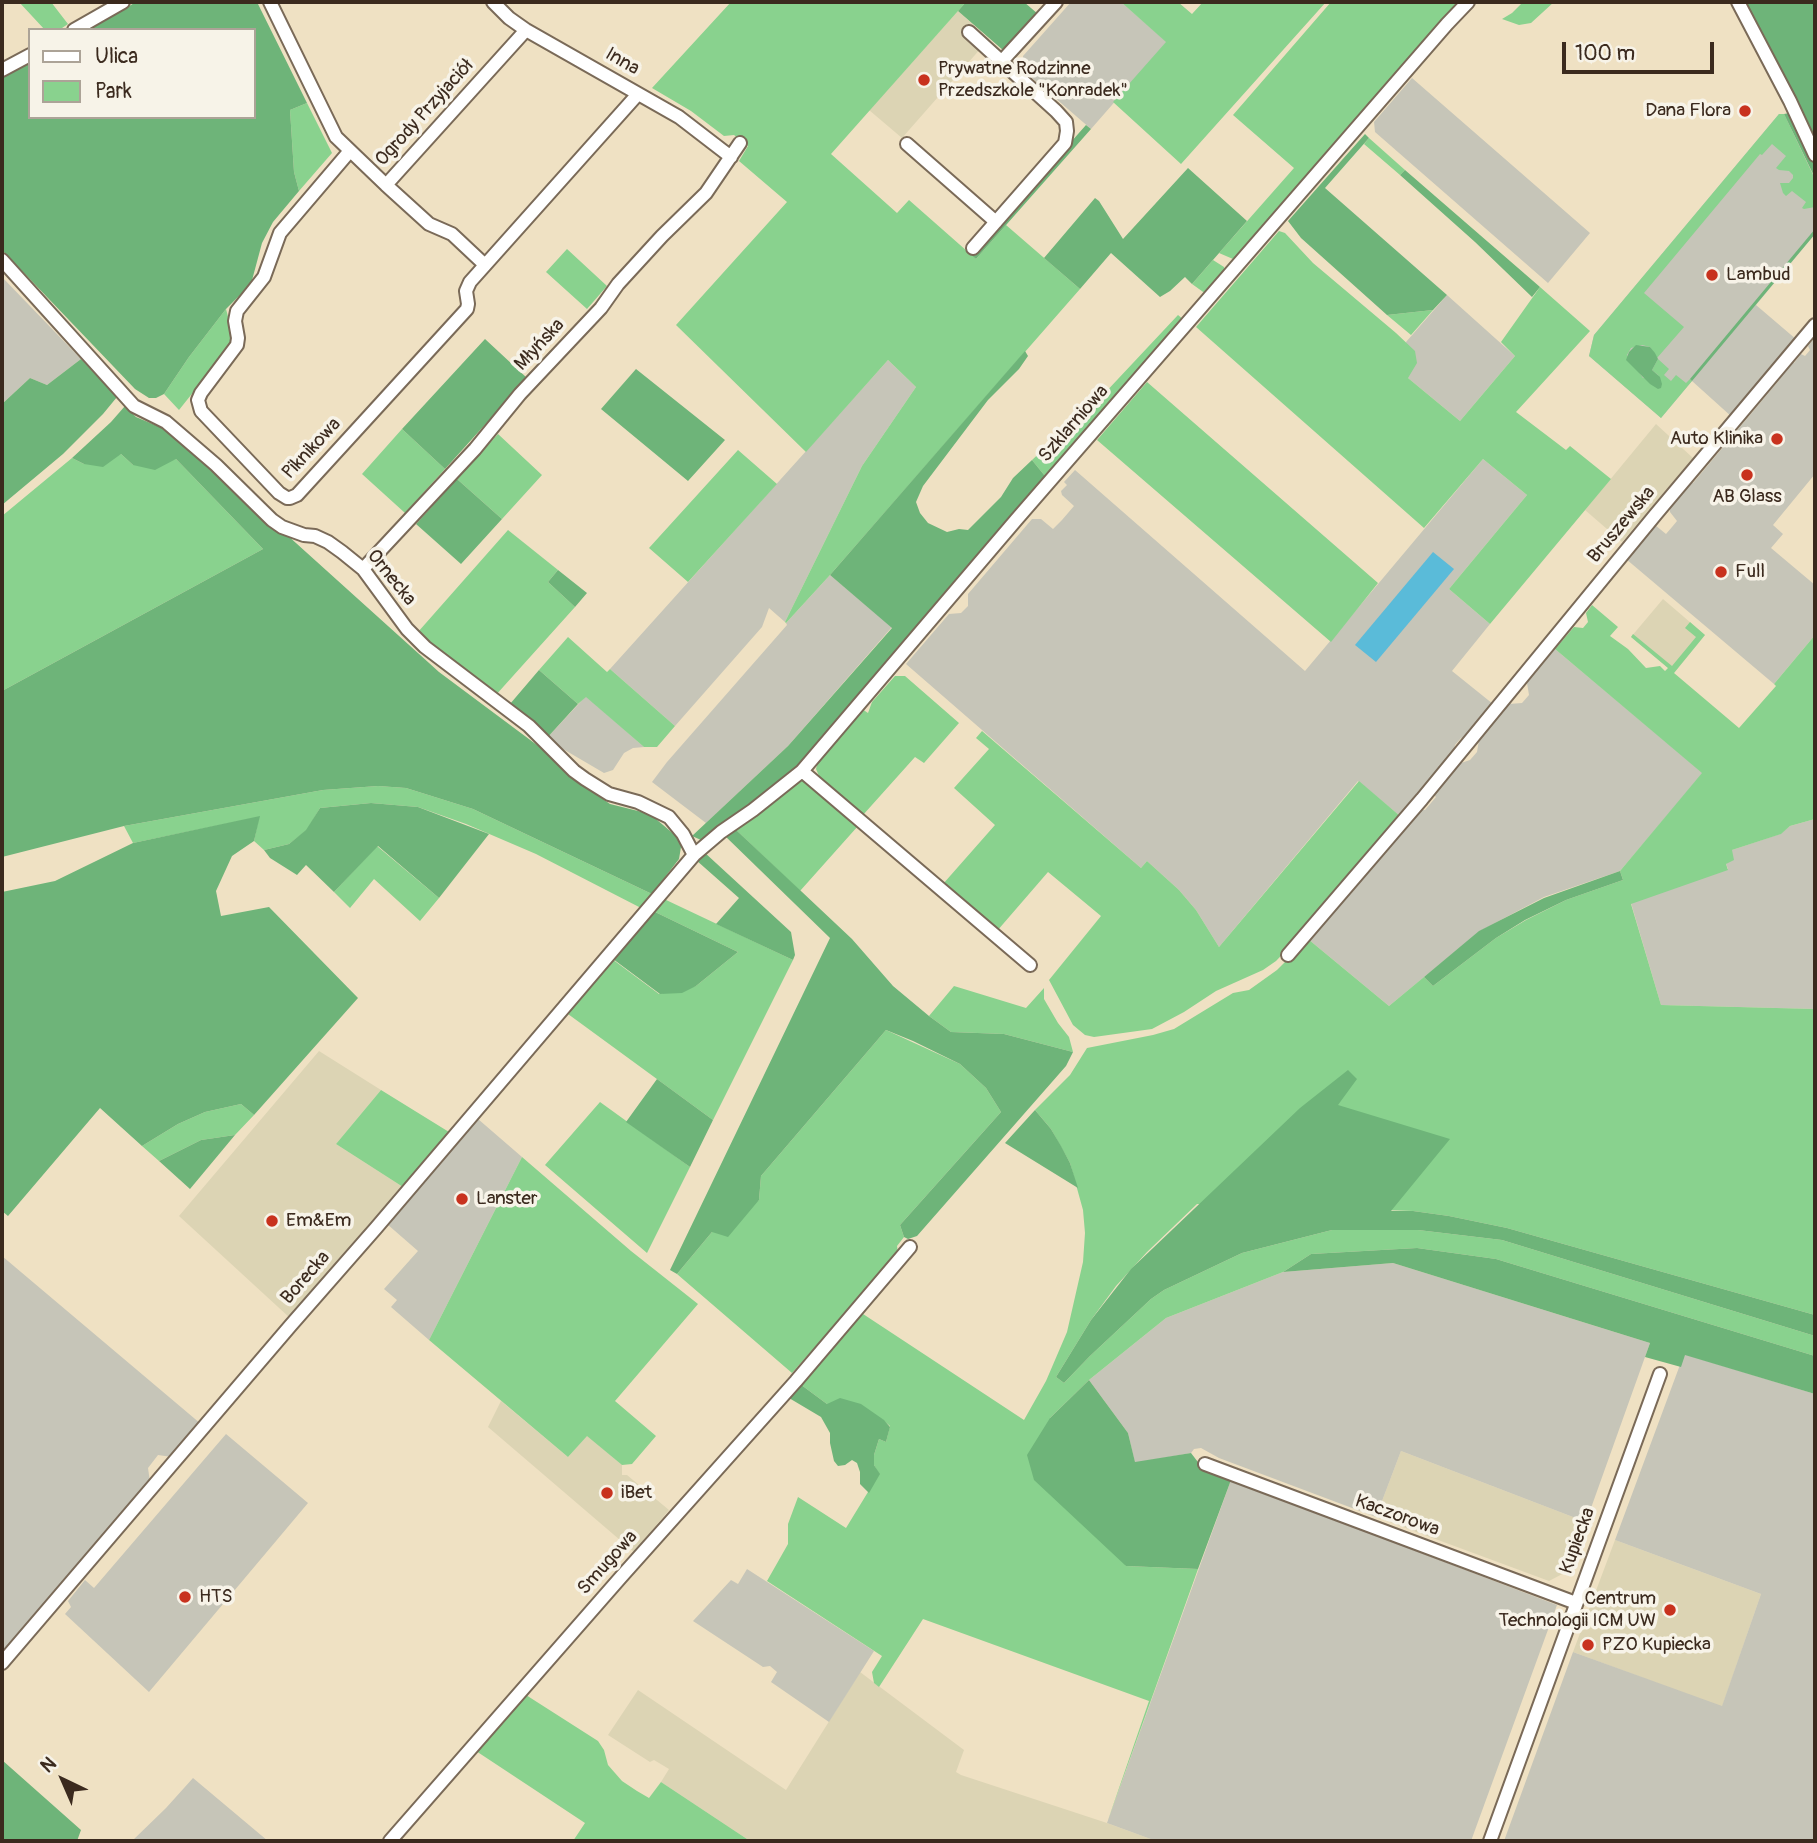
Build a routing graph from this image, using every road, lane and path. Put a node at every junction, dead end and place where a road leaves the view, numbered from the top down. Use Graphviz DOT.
graph roads {
  1 [pos="123,2"];
  2 [pos="270,2"];
  3 [pos="493,2"];
  4 [pos="1056,2"];
  5 [pos="1468,2"];
  6 [pos="1738,2"];
  7 [pos="78,28"];
  8 [pos="526,30"];
  9 [pos="969,32"];
  10 [pos="28,56"];
  11 [pos="1002,61"];
  12 [pos="2,70"];
  13 [pos="638,94"];
  14 [pos="740,143"];
  15 [pos="907,144"];
  16 [pos="349,152"];
  17 [pos="1815,155"];
  18 [pos="731,158"];
  19 [pos="386,185"];
  20 [pos="996,222"];
  21 [pos="973,248"];
  22 [pos="2,260"];
  23 [pos="485,265"];
  24 [pos="1815,325"];
  25 [pos="363,569"];
  26 [pos="802,771"];
  27 [pos="694,855"];
  28 [pos="1288,955"];
  29 [pos="1030,965"];
  30 [pos="911,1247"];
  31 [pos="1660,1374"];
  32 [pos="1205,1464"];
  33 [pos="1576,1603"];
  34 [pos="2,1663"];
  35 [pos="390,1841"];
  36 [pos="1490,1841"];
  1 -- 7 [label="street"];
  2 -- 16 [label="street, Ogrody Przyjaciół"];
  3 -- 8 [label="street, Inna"];
  4 -- 11 [label="street"];
  5 -- 26 [label="street, Szklarniowa"];
  6 -- 17 [label="street"];
  8 -- 13 [label="street, Inna"];
  8 -- 19 [label="street, Ogrody Przyjaciół"];
  9 -- 11 [label="street"];
  10 -- 12 [label="street"];
  11 -- 20 [label="street"];
  13 -- 18 [label="street, Inna"];
  13 -- 23 [label="street, Piknikowa"];
  14 -- 18 [label="street, Młyńska"];
  15 -- 20 [label="street"];
  16 -- 19 [label="street, Ogrody Przyjaciół"];
  16 -- 23 [label="street, Piknikowa"];
  18 -- 25 [label="street, Młyńska"];
  19 -- 23 [label="street"];
  20 -- 21 [label="street"];
  22 -- 25 [label="street, Ornecka"];
  24 -- 28 [label="street, Bruszewska"];
  25 -- 27 [label="street, Ornecka"];
  26 -- 27 [label="street, Szklarniowa"];
  26 -- 29 [label="street"];
  27 -- 34 [label="street, Borecka"];
  30 -- 35 [label="street, Smugowa"];
  31 -- 33 [label="street, Kupiecka"];
  32 -- 33 [label="street, Kaczorowa"];
  33 -- 36 [label="street, Kupiecka"];
}
